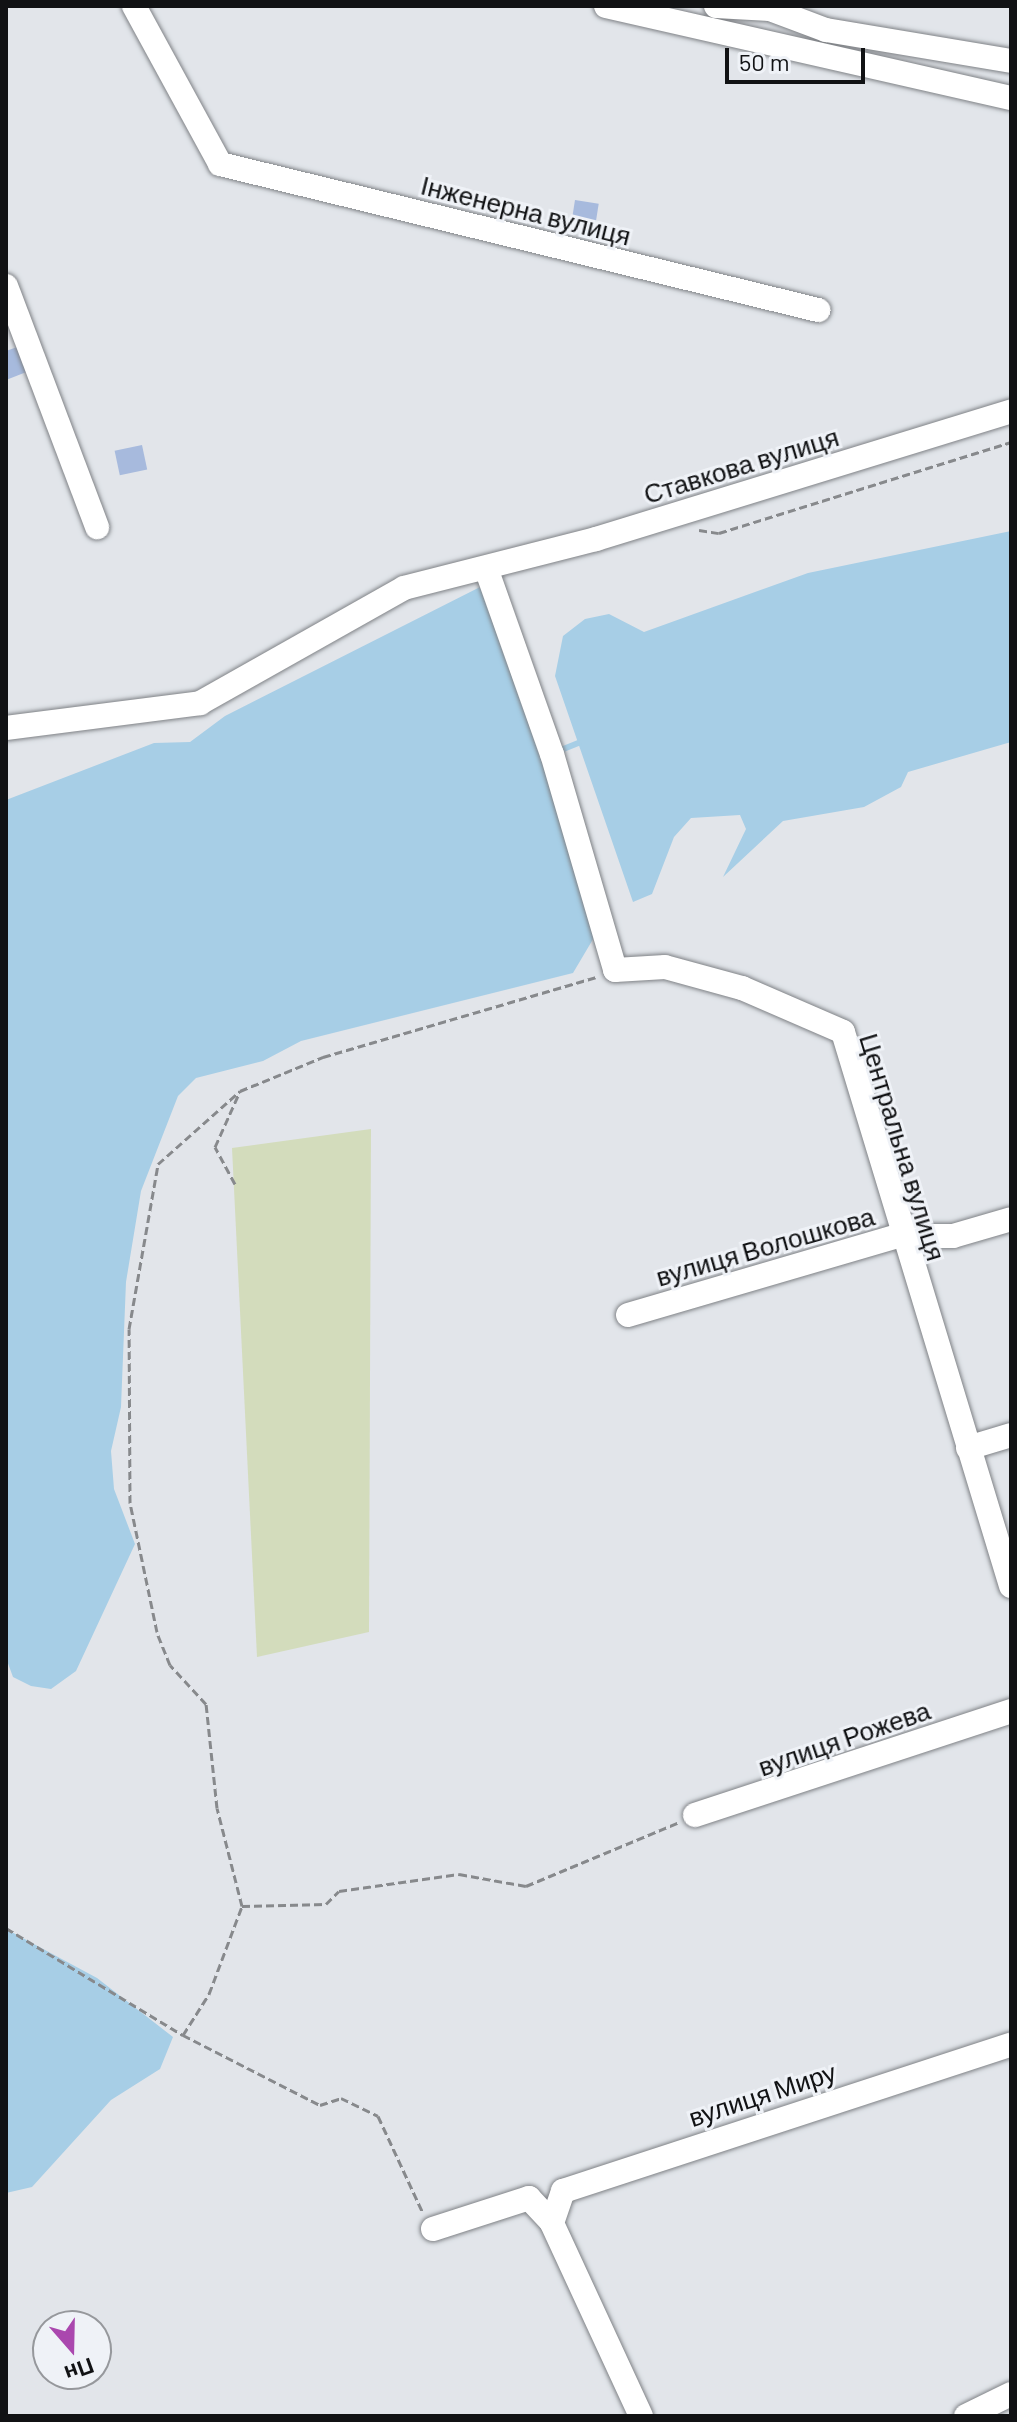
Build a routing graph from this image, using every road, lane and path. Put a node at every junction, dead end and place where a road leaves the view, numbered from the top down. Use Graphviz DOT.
graph roads {
  1 [pos="134,6"];
  2 [pos="606,6"];
  3 [pos="716,6"];
  4 [pos="771,8"];
  5 [pos="750,40"];
  6 [pos="1011,61"];
  7 [pos="1011,98"];
  8 [pos="6,286"];
  9 [pos="818,310"];
  10 [pos="12,316"];
  11 [pos="1011,411"];
  12 [pos="1011,442"];
  13 [pos="97,527"];
  14 [pos="692,529"];
  15 [pos="486,568"];
  16 [pos="6,728"];
  17 [pos="615,970"];
  18 [pos="240,1091"];
  19 [pos="235,1184"];
  20 [pos="1011,1219"];
  21 [pos="899,1236"];
  22 [pos="628,1315"];
  23 [pos="1011,1435"];
  24 [pos="968,1448"];
  25 [pos="1011,1586"];
  26 [pos="1011,1711"];
  27 [pos="695,1815"];
  28 [pos="242,1906"];
  29 [pos="6,1928"];
  30 [pos="183,2035"];
  31 [pos="1011,2045"];
  32 [pos="552,2223"];
  33 [pos="433,2229"];
  34 [pos="1011,2394"];
  35 [pos="641,2416"];
  36 [pos="966,2416"];
  1 -- 9 [label="street, Інженерна вулиця"];
  2 -- 5 [label="street"];
  3 -- 4 [label="street"];
  4 -- 5 [label="street"];
  4 -- 6 [label="street"];
  5 -- 7 [label="street"];
  8 -- 10 [label="street"];
  10 -- 13 [label="street"];
  11 -- 15 [label="street, Ставкова вулиця"];
  12 -- 14 [label="path"];
  15 -- 16 [label="street, Ставкова вулиця"];
  15 -- 17 [label="street"];
  17 -- 18 [label="path"];
  17 -- 21 [label="street, Центральна вулиця"];
  18 -- 19 [label="path"];
  18 -- 28 [label="path"];
  20 -- 21 [label="street, вулиця Волошкова"];
  21 -- 22 [label="street, вулиця Волошкова"];
  21 -- 24 [label="street, Центральна вулиця"];
  23 -- 24 [label="street"];
  24 -- 25 [label="street, Центральна вулиця"];
  26 -- 27 [label="street, вулиця Рожева"];
  27 -- 28 [label="path"];
  28 -- 30 [label="path"];
  29 -- 30 [label="path"];
  30 -- 33 [label="path"];
  31 -- 32 [label="street, вулиця Миру"];
  32 -- 33 [label="street"];
  32 -- 35 [label="street"];
  34 -- 36 [label="street"];
}
